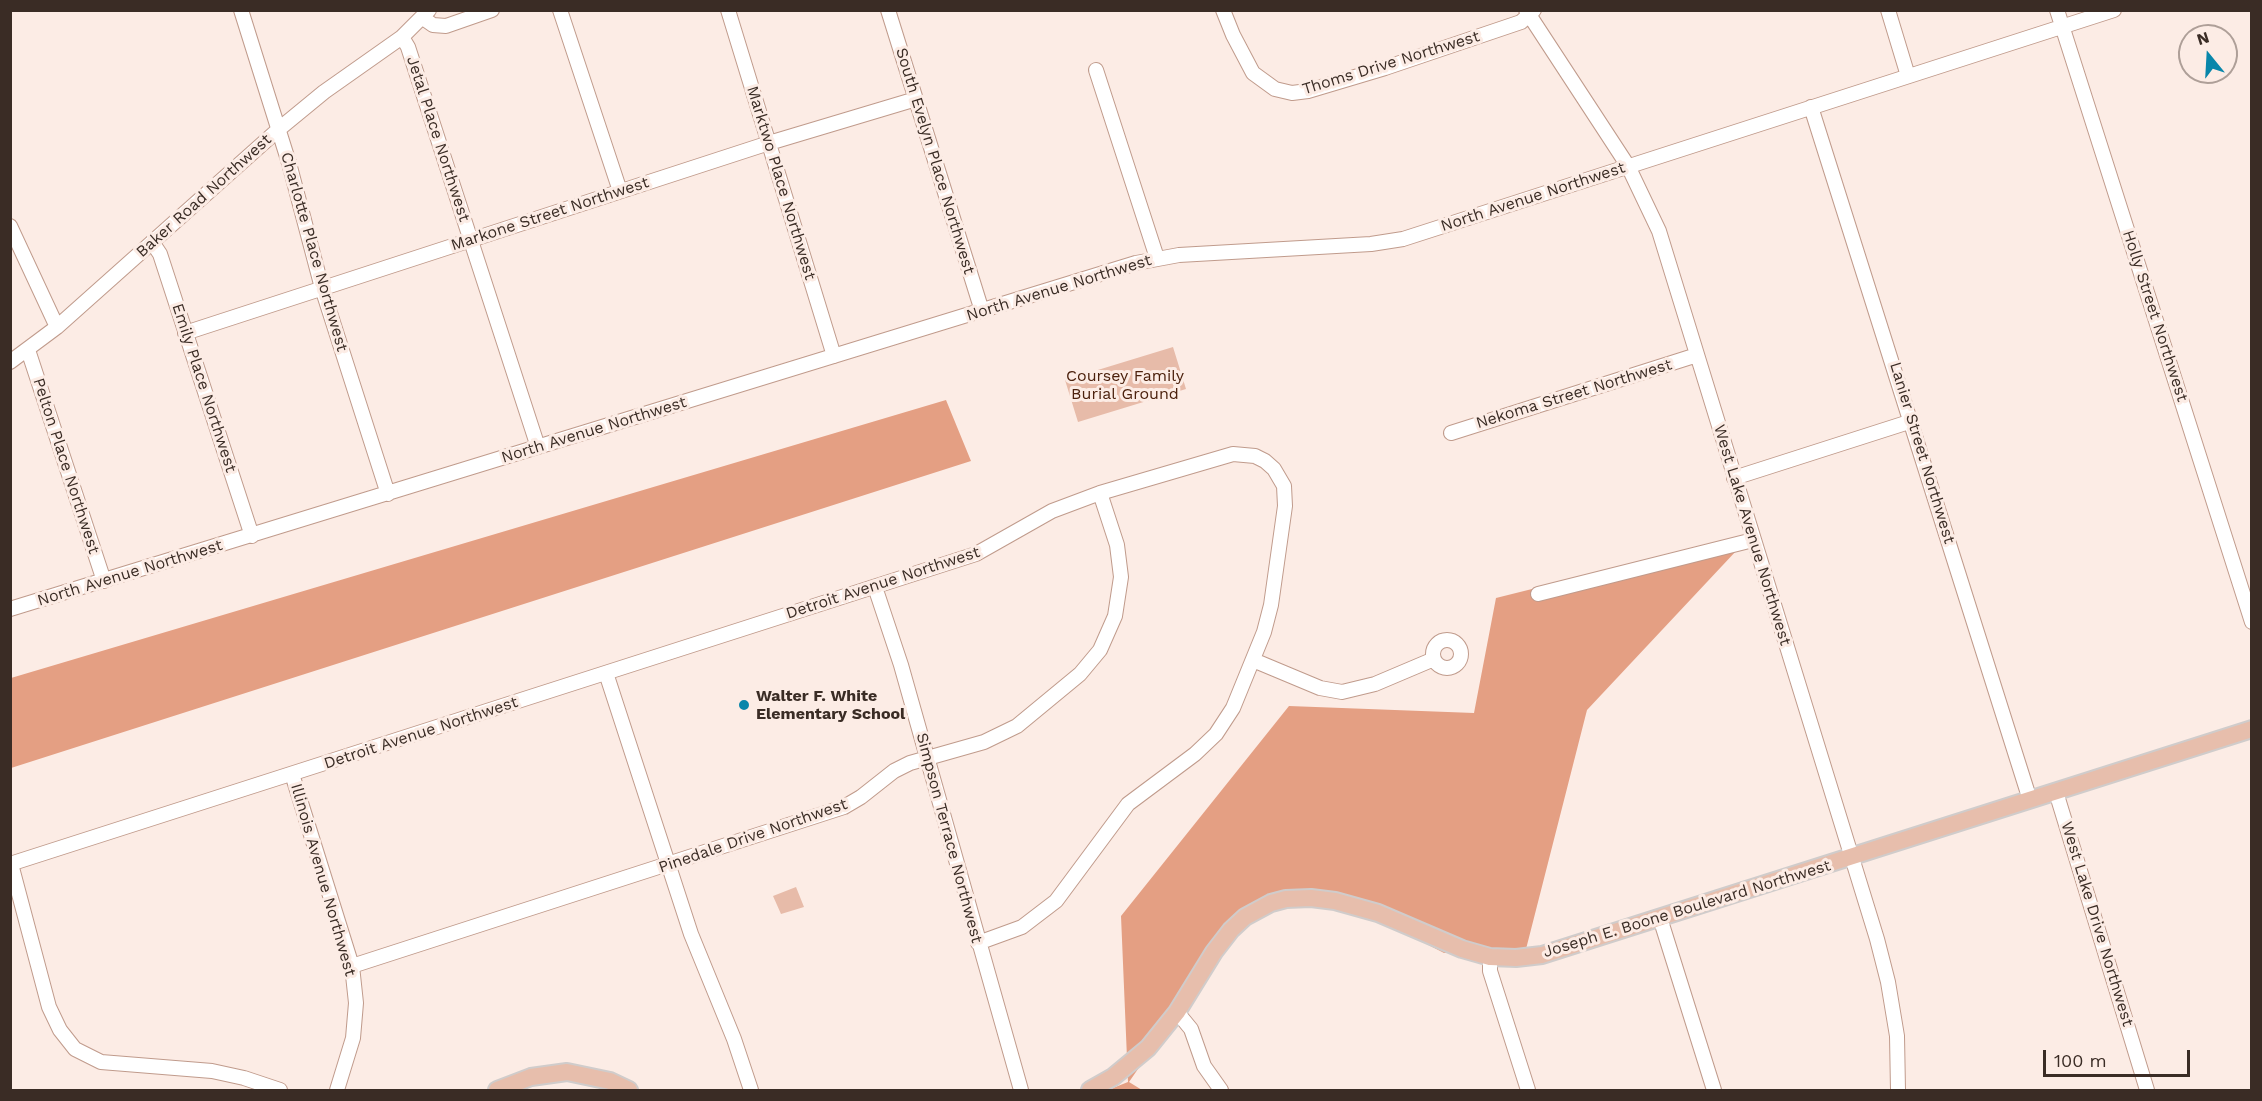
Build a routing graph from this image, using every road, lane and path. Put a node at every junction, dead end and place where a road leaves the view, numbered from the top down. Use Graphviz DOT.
graph roads {
  1 [pos="241,10"];
  2 [pos="492,10"];
  3 [pos="560,10"];
  4 [pos="728,10"];
  5 [pos="888,10"];
  6 [pos="1223,10"];
  7 [pos="1888,10"];
  8 [pos="2057,10"];
  9 [pos="2114,10"];
  10 [pos="1529,12"];
  11 [pos="426,14"];
  12 [pos="2062,27"];
  13 [pos="402,37"];
  14 [pos="1096,70"];
  15 [pos="1908,76"];
  16 [pos="916,99"];
  17 [pos="1811,106"];
  18 [pos="279,129"];
  19 [pos="769,143"];
  20 [pos="1628,166"];
  21 [pos="620,191"];
  22 [pos="10,226"];
  23 [pos="471,240"];
  24 [pos="152,242"];
  25 [pos="1157,258"];
  26 [pos="322,288"];
  27 [pos="982,311"];
  28 [pos="57,327"];
  29 [pos="185,333"];
  30 [pos="28,350"];
  31 [pos="1697,355"];
  32 [pos="834,356"];
  33 [pos="10,362"];
  34 [pos="1912,421"];
  35 [pos="1451,433"];
  36 [pos="538,447"];
  37 [pos="1734,478"];
  38 [pos="1100,493"];
  39 [pos="388,494"];
  40 [pos="252,536"];
  41 [pos="1753,540"];
  42 [pos="104,581"];
  43 [pos="875,587"];
  44 [pos="1538,594"];
  45 [pos="10,609"];
  46 [pos="2252,622"];
  47 [pos="1434,659"];
  48 [pos="1253,660"];
  49 [pos="606,673"];
  50 [pos="2252,729"];
  51 [pos="927,758"];
  52 [pos="292,774"];
  53 [pos="2056,792"];
  54 [pos="2030,800"];
  55 [pos="1850,858"];
  56 [pos="11,864"];
  57 [pos="668,865"];
  58 [pos="1660,918"];
  59 [pos="978,943"];
  60 [pos="1490,957"];
  61 [pos="352,966"];
  62 [pos="1178,1012"];
  63 [pos="276,1090"];
  64 [pos="337,1090"];
  65 [pos="497,1090"];
  66 [pos="629,1090"];
  67 [pos="751,1090"];
  68 [pos="1021,1090"];
  69 [pos="1090,1090"];
  70 [pos="1221,1090"];
  71 [pos="1528,1090"];
  72 [pos="1714,1090"];
  73 [pos="1901,1090"];
  74 [pos="2147,1090"];
  1 -- 18 [label="street, Charlotte Place Northwest"];
  2 -- 11 [label="street"];
  3 -- 21 [label="street"];
  4 -- 19 [label="street, Marktwo Place Northwest"];
  5 -- 16 [label="street, South Evelyn Place Northwest"];
  6 -- 10 [label="street, Thoms Drive Northwest"];
  7 -- 15 [label="street"];
  8 -- 12 [label="street, Holly Street Northwest"];
  9 -- 12 [label="street, North Avenue Northwest"];
  10 -- 20 [label="street, West Lake Avenue Northwest"];
  11 -- 13 [label="street, Baker Road Northwest"];
  12 -- 15 [label="street, North Avenue Northwest"];
  12 -- 46 [label="street, Holly Street Northwest"];
  13 -- 18 [label="street, Baker Road Northwest"];
  13 -- 23 [label="street, Jetal Place Northwest"];
  14 -- 25 [label="street"];
  15 -- 17 [label="street, North Avenue Northwest"];
  16 -- 19 [label="street, Markone Street Northwest"];
  16 -- 27 [label="street, South Evelyn Place Northwest"];
  17 -- 20 [label="street, North Avenue Northwest"];
  17 -- 34 [label="street, Lanier Street Northwest"];
  18 -- 24 [label="street, Baker Road Northwest"];
  18 -- 26 [label="street, Charlotte Place Northwest"];
  19 -- 21 [label="street, Markone Street Northwest"];
  19 -- 32 [label="street, Marktwo Place Northwest"];
  20 -- 25 [label="street, North Avenue Northwest"];
  20 -- 31 [label="street, West Lake Avenue Northwest"];
  21 -- 23 [label="street, Markone Street Northwest"];
  22 -- 28 [label="street"];
  23 -- 26 [label="street, Markone Street Northwest"];
  23 -- 36 [label="street, Jetal Place Northwest"];
  24 -- 28 [label="street, Baker Road Northwest"];
  24 -- 29 [label="street, Emily Place Northwest"];
  25 -- 27 [label="street, North Avenue Northwest"];
  26 -- 29 [label="street, Markone Street Northwest"];
  26 -- 39 [label="street, Charlotte Place Northwest"];
  27 -- 32 [label="street, North Avenue Northwest"];
  28 -- 30 [label="street, Baker Road Northwest"];
  29 -- 40 [label="street, Emily Place Northwest"];
  30 -- 33 [label="street, Baker Road Northwest"];
  30 -- 42 [label="street, Pelton Place Northwest"];
  31 -- 35 [label="street, Nekoma Street Northwest"];
  31 -- 37 [label="street, West Lake Avenue Northwest"];
  32 -- 36 [label="street, North Avenue Northwest"];
  34 -- 37 [label="street"];
  34 -- 54 [label="street, Lanier Street Northwest"];
  36 -- 39 [label="street, North Avenue Northwest"];
  37 -- 41 [label="street, West Lake Avenue Northwest"];
  38 -- 43 [label="street, Detroit Avenue Northwest"];
  38 -- 48 [label="street, Detroit Avenue Northwest"];
  38 -- 51 [label="street, Pinedale Drive Northwest"];
  39 -- 40 [label="street, North Avenue Northwest"];
  40 -- 42 [label="street, North Avenue Northwest"];
  41 -- 44 [label="street"];
  41 -- 55 [label="street, West Lake Avenue Northwest"];
  42 -- 45 [label="street, North Avenue Northwest"];
  43 -- 49 [label="street, Detroit Avenue Northwest"];
  43 -- 51 [label="street, Simpson Terrace Northwest"];
  47 -- 48 [label="street"];
  48 -- 59 [label="street, Detroit Avenue Northwest"];
  49 -- 52 [label="street, Detroit Avenue Northwest"];
  49 -- 57 [label="street"];
  50 -- 53 [label="main road, Joseph E. Boone Boulevard Northwest"];
  51 -- 57 [label="street, Pinedale Drive Northwest"];
  51 -- 59 [label="street, Simpson Terrace Northwest"];
  52 -- 56 [label="street, Detroit Avenue Northwest"];
  52 -- 61 [label="street, Illinois Avenue Northwest"];
  53 -- 54 [label="main road, Joseph E. Boone Boulevard Northwest"];
  53 -- 74 [label="street, West Lake Drive Northwest"];
  54 -- 55 [label="main road, Joseph E. Boone Boulevard Northwest"];
  55 -- 58 [label="main road, Joseph E. Boone Boulevard Northwest"];
  55 -- 73 [label="street, West Lake Avenue Northwest"];
  56 -- 63 [label="street"];
  57 -- 61 [label="street, Pinedale Drive Northwest"];
  57 -- 67 [label="street"];
  58 -- 60 [label="main road, Joseph E. Boone Boulevard Northwest"];
  58 -- 72 [label="street"];
  59 -- 68 [label="street, Simpson Terrace Northwest"];
  60 -- 62 [label="main road, Joseph E. Boone Boulevard Northwest"];
  60 -- 71 [label="street"];
  61 -- 64 [label="street, Illinois Avenue Northwest"];
  62 -- 69 [label="main road, Joseph E. Boone Boulevard Northwest"];
  62 -- 70 [label="street"];
  65 -- 66 [label="main road"];
}
